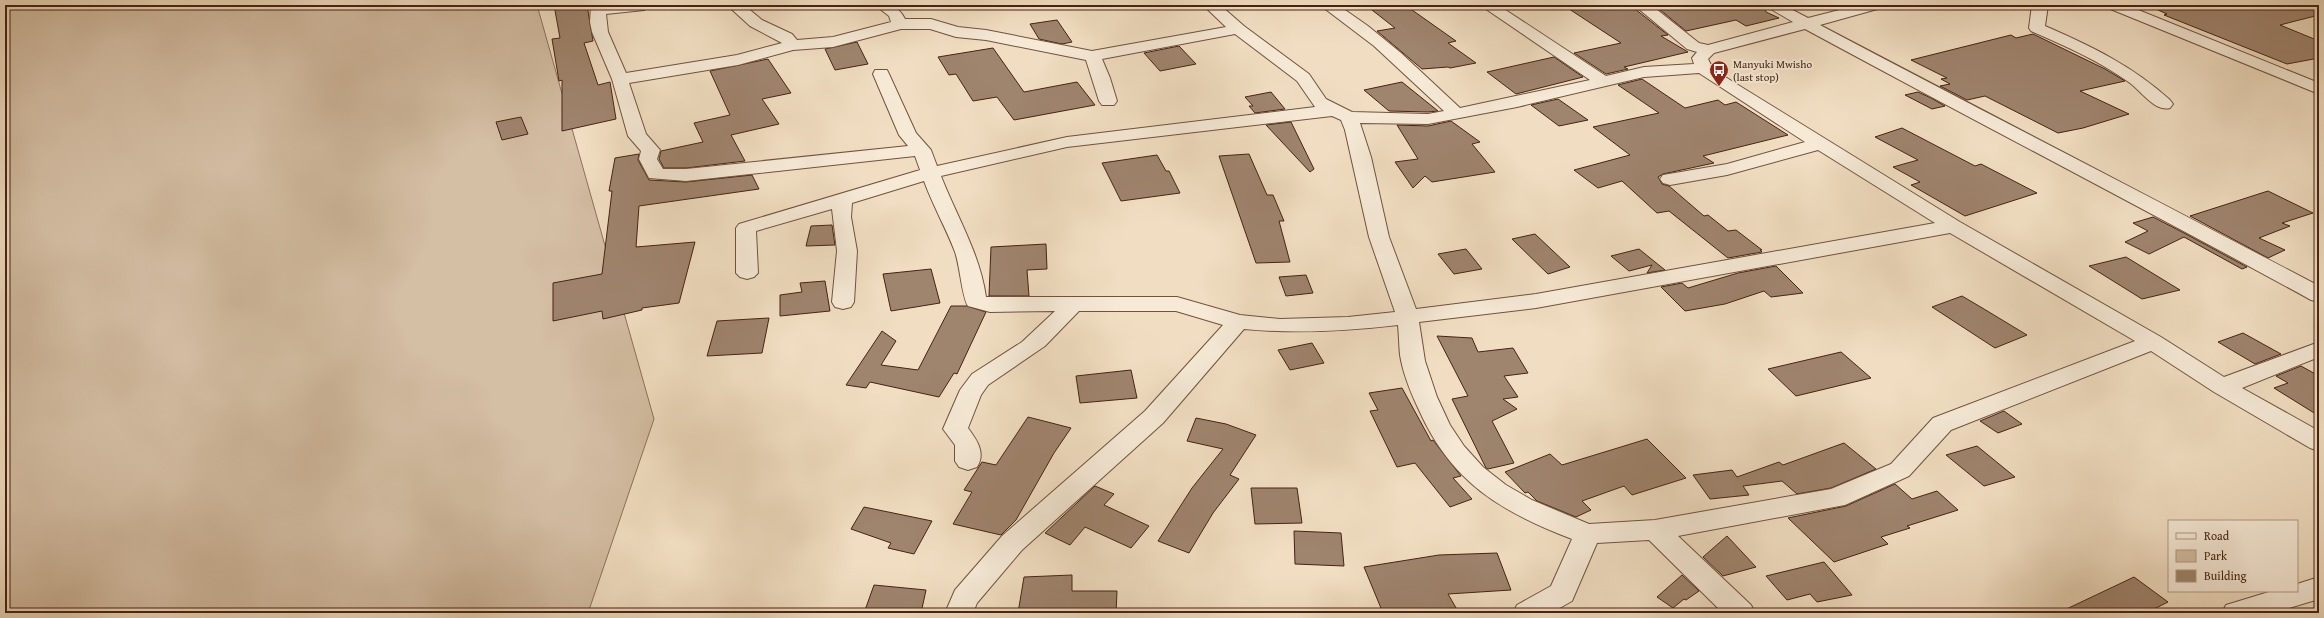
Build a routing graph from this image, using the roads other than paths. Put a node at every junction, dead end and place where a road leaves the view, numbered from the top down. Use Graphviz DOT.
graph roads {
  1 [pos="644,5"];
  2 [pos="735,5"];
  3 [pos="883,5"];
  4 [pos="1211,5"];
  5 [pos="1328,5"];
  6 [pos="1488,5"];
  7 [pos="1642,5"];
  8 [pos="1772,5"];
  9 [pos="1876,5"];
  10 [pos="2040,5"];
  11 [pos="2113,5"];
  12 [pos="600,8"];
  13 [pos="1806,23"];
  14 [pos="900,24"];
  15 [pos="1238,29"];
  16 [pos="792,45"];
  17 [pos="1092,56"];
  18 [pos="1706,59"];
  19 [pos="881,74"];
  20 [pos="620,79"];
  21 [pos="1603,80"];
  22 [pos="2319,89"];
  23 [pos="1108,101"];
  24 [pos="2164,104"];
  25 [pos="1342,114"];
  26 [pos="1458,114"];
  27 [pos="1822,143"];
  28 [pos="922,150"];
  29 [pos="932,173"];
  30 [pos="1670,179"];
  31 [pos="842,199"];
  32 [pos="1953,226"];
  33 [pos="747,273"];
  34 [pos="2319,294"];
  35 [pos="843,302"];
  36 [pos="1074,304"];
  37 [pos="1408,318"];
  38 [pos="1238,322"];
  39 [pos="2153,342"];
  40 [pos="2319,349"];
  41 [pos="2222,387"];
  42 [pos="2319,442"];
  43 [pos="968,461"];
  44 [pos="1655,530"];
  45 [pos="1588,534"];
  46 [pos="2319,588"];
  47 [pos="959,613"];
  48 [pos="1527,613"];
  49 [pos="1741,613"];
  50 [pos="2236,613"];
  1 -- 12 [label="street"];
  2 -- 16 [label="street"];
  3 -- 14 [label="street"];
  4 -- 15 [label="street"];
  5 -- 26 [label="street"];
  6 -- 21 [label="street"];
  7 -- 18 [label="street"];
  8 -- 13 [label="street"];
  9 -- 13 [label="street"];
  10 -- 24 [label="street"];
  11 -- 22 [label="street"];
  12 -- 20 [label="street"];
  13 -- 18 [label="street"];
  13 -- 34 [label="street"];
  14 -- 16 [label="street"];
  14 -- 17 [label="street"];
  15 -- 17 [label="street"];
  15 -- 25 [label="street"];
  16 -- 20 [label="street"];
  17 -- 23 [label="street"];
  18 -- 21 [label="street"];
  18 -- 27 [label="street"];
  19 -- 28 [label="street"];
  20 -- 28 [label="street"];
  21 -- 26 [label="street"];
  25 -- 26 [label="street"];
  25 -- 29 [label="street"];
  25 -- 37 [label="street"];
  27 -- 30 [label="street"];
  27 -- 32 [label="street"];
  28 -- 29 [label="street"];
  29 -- 31 [label="street"];
  29 -- 36 [label="street"];
  31 -- 33 [label="street"];
  31 -- 35 [label="street"];
  32 -- 37 [label="street"];
  32 -- 39 [label="street"];
  36 -- 38 [label="street"];
  36 -- 43 [label="street"];
  37 -- 38 [label="street"];
  37 -- 45 [label="street"];
  38 -- 47 [label="street"];
  39 -- 41 [label="street"];
  39 -- 44 [label="street"];
  40 -- 41 [label="street"];
  41 -- 42 [label="street"];
  44 -- 45 [label="street"];
  44 -- 49 [label="street"];
  45 -- 48 [label="street"];
  46 -- 50 [label="street"];
}
